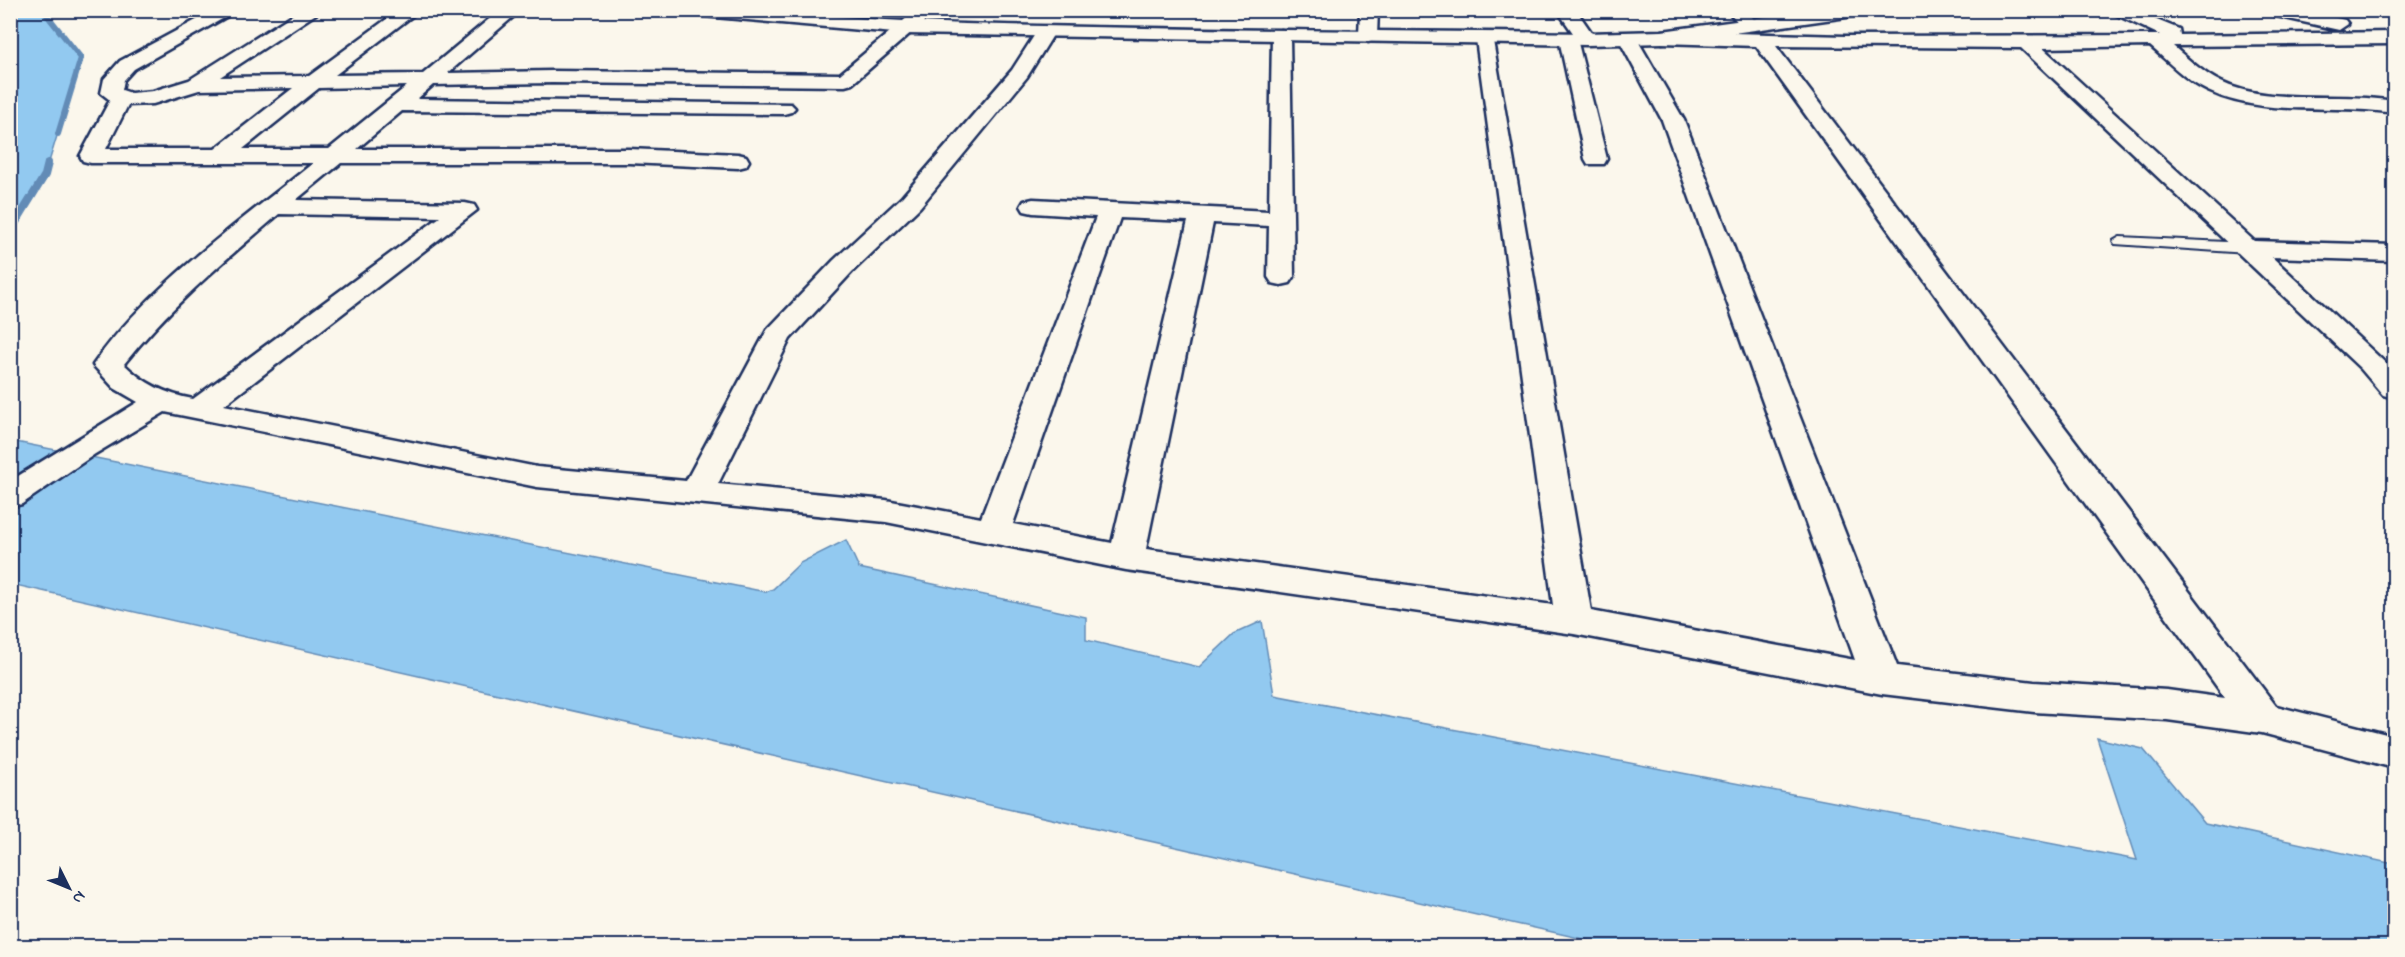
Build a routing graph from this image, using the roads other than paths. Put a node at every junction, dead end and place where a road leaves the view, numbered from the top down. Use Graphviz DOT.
graph roads {
  1 [pos="229,10"];
  2 [pos="313,10"];
  3 [pos="411,10"];
  4 [pos="512,10"];
  5 [pos="691,10"];
  6 [pos="928,10"];
  7 [pos="1370,10"];
  8 [pos="1566,10"];
  9 [pos="1736,10"];
  10 [pos="1861,10"];
  11 [pos="2115,10"];
  12 [pos="2273,10"];
  13 [pos="906,28"];
  14 [pos="1046,32"];
  15 [pos="1757,33"];
  16 [pos="1281,36"];
  17 [pos="1368,36"];
  18 [pos="2394,36"];
  19 [pos="1627,38"];
  20 [pos="1485,39"];
  21 [pos="1577,39"];
  22 [pos="2153,39"];
  23 [pos="2185,39"];
  24 [pos="2027,43"];
  25 [pos="428,79"];
  26 [pos="312,83"];
  27 [pos="196,84"];
  28 [pos="121,99"];
  29 [pos="398,105"];
  30 [pos="2394,107"];
  31 [pos="784,108"];
  32 [pos="338,155"];
  33 [pos="218,158"];
  34 [pos="1596,159"];
  35 [pos="738,161"];
  36 [pos="1033,206"];
  37 [pos="272,207"];
  38 [pos="1111,210"];
  39 [pos="1202,215"];
  40 [pos="1282,219"];
  41 [pos="2120,242"];
  42 [pos="2247,248"];
  43 [pos="2394,253"];
  44 [pos="1281,277"];
  45 [pos="2383,364"];
  46 [pos="2394,389"];
  47 [pos="160,402"];
  48 [pos="200,409"];
  49 [pos="696,494"];
  50 [pos="10,497"];
  51 [pos="993,531"];
  52 [pos="1125,558"];
  53 [pos="1574,621"];
  54 [pos="1882,679"];
  55 [pos="2262,718"];
  56 [pos="2394,752"];
  1 -- 28 [label="street"];
  2 -- 27 [label="street"];
  3 -- 26 [label="street"];
  4 -- 25 [label="street"];
  5 -- 13 [label="street"];
  6 -- 13 [label="street"];
  7 -- 17 [label="street"];
  8 -- 21 [label="street"];
  9 -- 15 [label="street"];
  10 -- 15 [label="street"];
  11 -- 23 [label="street"];
  12 -- 18 [label="street"];
  13 -- 14 [label="street"];
  13 -- 25 [label="street"];
  14 -- 16 [label="street"];
  14 -- 49 [label="street"];
  15 -- 19 [label="street"];
  15 -- 24 [label="street"];
  15 -- 55 [label="street"];
  16 -- 17 [label="street"];
  16 -- 40 [label="street"];
  17 -- 20 [label="street"];
  18 -- 23 [label="street"];
  19 -- 21 [label="street"];
  19 -- 54 [label="street"];
  20 -- 21 [label="street"];
  20 -- 53 [label="street"];
  21 -- 34 [label="street"];
  22 -- 23 [label="street"];
  22 -- 24 [label="street"];
  22 -- 30 [label="street"];
  24 -- 42 [label="street"];
  25 -- 26 [label="street"];
  25 -- 29 [label="street"];
  26 -- 27 [label="street"];
  26 -- 33 [label="street"];
  27 -- 28 [label="street"];
  28 -- 33 [label="street"];
  29 -- 31 [label="street"];
  29 -- 32 [label="street"];
  32 -- 33 [label="street"];
  32 -- 35 [label="street"];
  32 -- 37 [label="street"];
  36 -- 38 [label="street"];
  37 -- 47 [label="street"];
  37 -- 48 [label="street"];
  38 -- 39 [label="street"];
  38 -- 51 [label="street"];
  39 -- 40 [label="street"];
  39 -- 52 [label="street"];
  40 -- 44 [label="street"];
  41 -- 42 [label="lane"];
  42 -- 43 [label="street"];
  42 -- 45 [label="street"];
  45 -- 46 [label="street"];
  47 -- 48 [label="street"];
  47 -- 50 [label="street"];
  48 -- 49 [label="street"];
  49 -- 51 [label="street"];
  51 -- 52 [label="street"];
  52 -- 53 [label="street"];
  53 -- 54 [label="street"];
  54 -- 55 [label="street"];
  55 -- 56 [label="street"];
}
